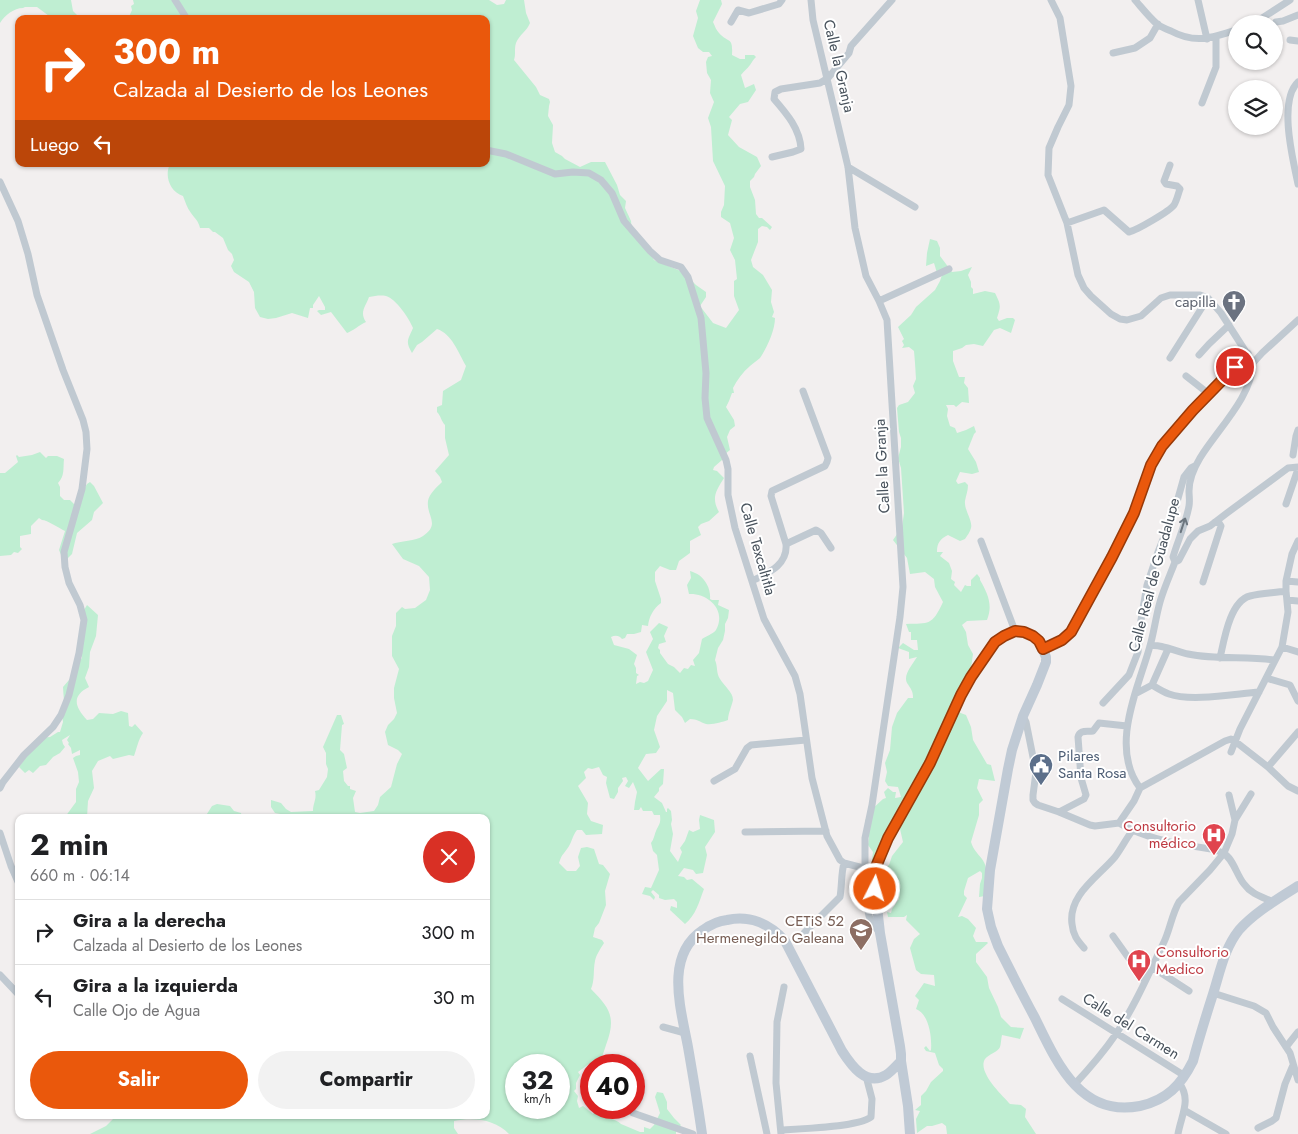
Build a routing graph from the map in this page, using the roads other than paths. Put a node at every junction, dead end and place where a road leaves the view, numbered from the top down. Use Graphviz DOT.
graph roads {
  1 [pos="175,0"];
  2 [pos="782,0"];
  3 [pos="811,0"];
  4 [pos="892,0"];
  5 [pos="1051,0"];
  6 [pos="1135,0"];
  7 [pos="1198,0"];
  8 [pos="1289,0"];
  9 [pos="1297,2"];
  10 [pos="184,15"];
  11 [pos="1266,15"];
  12 [pos="1298,15"];
  13 [pos="1283,21"];
  14 [pos="731,22"];
  15 [pos="1158,24"];
  16 [pos="1228,33"];
  17 [pos="1216,37"];
  18 [pos="1207,39"];
  19 [pos="1290,40"];
  20 [pos="1298,41"];
  21 [pos="1113,54"];
  22 [pos="828,78"];
  23 [pos="1298,82"];
  24 [pos="1202,103"];
  25 [pos="490,151"];
  26 [pos="772,157"];
  27 [pos="1170,165"];
  28 [pos="848,167"];
  29 [pos="0,182"];
  30 [pos="1298,184"];
  31 [pos="915,207"];
  32 [pos="1067,223"];
  33 [pos="949,269"];
  34 [pos="1208,298"];
  35 [pos="879,301"];
  36 [pos="1298,320"];
  37 [pos="1229,326"];
  38 [pos="1248,352"];
  39 [pos="1199,355"];
  40 [pos="1170,358"];
  41 [pos="1253,363"];
  42 [pos="1186,376"];
  43 [pos="803,392"];
  44 [pos="1209,394"];
  45 [pos="1298,430"];
  46 [pos="1296,452"];
  47 [pos="1196,466"];
  48 [pos="1296,468"];
  49 [pos="1286,504"];
  50 [pos="1215,522"];
  51 [pos="1298,541"];
  52 [pos="981,542"];
  53 [pos="786,544"];
  54 [pos="831,548"];
  55 [pos="1295,554"];
  56 [pos="1174,562"];
  57 [pos="752,581"];
  58 [pos="1286,581"];
  59 [pos="1203,582"];
  60 [pos="1298,582"];
  61 [pos="1286,591"];
  62 [pos="1287,600"];
  63 [pos="1298,602"];
  64 [pos="1015,631"];
  65 [pos="1150,646"];
  66 [pos="1282,646"];
  67 [pos="1043,649"];
  68 [pos="1168,649"];
  69 [pos="1298,652"];
  70 [pos="1220,658"];
  71 [pos="1274,660"];
  72 [pos="1266,678"];
  73 [pos="1152,685"];
  74 [pos="1259,692"];
  75 [pos="1134,694"];
  76 [pos="1298,701"];
  77 [pos="1102,703"];
  78 [pos="1023,716"];
  79 [pos="1127,726"];
  80 [pos="1298,732"];
  81 [pos="806,740"];
  82 [pos="1236,742"];
  83 [pos="1231,752"];
  84 [pos="1268,767"];
  85 [pos="714,781"];
  86 [pos="0,788"];
  87 [pos="1140,788"];
  88 [pos="1298,791"];
  89 [pos="1251,794"];
  90 [pos="1229,795"];
  91 [pos="1059,812"];
  92 [pos="1235,820"];
  93 [pos="1120,823"];
  94 [pos="826,831"];
  95 [pos="1132,831"];
  96 [pos="746,832"];
  97 [pos="0,834"];
  98 [pos="1224,853"];
  99 [pos="844,863"];
  100 [pos="869,869"];
  101 [pos="15,873"];
  102 [pos="1298,886"];
  103 [pos="1273,902"];
  104 [pos="804,933"];
  105 [pos="1113,936"];
  106 [pos="1084,948"];
  107 [pos="1152,968"];
  108 [pos="0,975"];
  109 [pos="1145,981"];
  110 [pos="784,987"];
  111 [pos="15,991"];
  112 [pos="1189,991"];
  113 [pos="1213,993"];
  114 [pos="1062,999"];
  115 [pos="662,1028"];
  116 [pos="685,1032"];
  117 [pos="1298,1032"];
  118 [pos="1117,1033"];
  119 [pos="1286,1048"];
  120 [pos="750,1056"];
  121 [pos="900,1061"];
  122 [pos="1294,1065"];
  123 [pos="866,1076"];
  124 [pos="1182,1080"];
  125 [pos="1298,1080"];
  126 [pos="1074,1085"];
  127 [pos="1184,1110"];
  128 [pos="645,1117"];
  129 [pos="1258,1128"];
  130 [pos="781,1132"];
  131 [pos="693,1134"];
  132 [pos="702,1134"];
  133 [pos="767,1134"];
  134 [pos="910,1134"];
  135 [pos="1178,1134"];
  136 [pos="1226,1134"];
  1 -- 10 [label="street"];
  2 -- 14 [label="street"];
  3 -- 22 [label="street, Calle la Granja"];
  4 -- 22 [label="street"];
  5 -- 32 [label="street"];
  6 -- 15 [label="street"];
  7 -- 18 [label="street"];
  8 -- 9 [label="street"];
  8 -- 11 [label="street"];
  12 -- 13 [label="street"];
  15 -- 18 [label="street"];
  15 -- 21 [label="street"];
  16 -- 17 [label="street"];
  17 -- 18 [label="street"];
  17 -- 24 [label="street"];
  19 -- 20 [label="street"];
  22 -- 26 [label="street"];
  22 -- 28 [label="street, Calle la Granja"];
  23 -- 30 [label="street"];
  25 -- 57 [label="street, Calle Texcaltitla"];
  27 -- 32 [label="street"];
  28 -- 31 [label="street"];
  28 -- 35 [label="street, Calle la Granja"];
  29 -- 86 [label="street"];
  32 -- 34 [label="street"];
  33 -- 35 [label="street"];
  34 -- 37 [label="street"];
  34 -- 40 [label="street"];
  35 -- 100 [label="street, Calle la Granja"];
  36 -- 41 [label="street"];
  37 -- 38 [label="street"];
  37 -- 39 [label="street"];
  38 -- 41 [label="street"];
  38 -- 44 [label="street"];
  41 -- 47 [label="street, Calle Real de Guadalupe"];
  42 -- 44 [label="street"];
  43 -- 53 [label="street"];
  44 -- 67 [label="street"];
  45 -- 46 [label="street"];
  46 -- 48 [label="street"];
  56 -- 47 [label="street, Calle Real de Guadalupe, one-way"];
  47 -- 77 [label="street"];
  48 -- 49 [label="street"];
  48 -- 50 [label="street"];
  50 -- 56 [label="street"];
  50 -- 59 [label="street"];
  51 -- 55 [label="street"];
  52 -- 64 [label="street"];
  53 -- 54 [label="street"];
  53 -- 57 [label="street"];
  55 -- 58 [label="street"];
  56 -- 65 [label="street, Calle Real de Guadalupe"];
  57 -- 81 [label="street, Calle Texcaltitla"];
  58 -- 60 [label="street"];
  58 -- 61 [label="street"];
  61 -- 62 [label="street"];
  61 -- 70 [label="street"];
  62 -- 63 [label="street"];
  62 -- 66 [label="street"];
  64 -- 67 [label="street"];
  64 -- 100 [label="street"];
  65 -- 68 [label="street"];
  65 -- 75 [label="street, Calle Real de Guadalupe"];
  66 -- 69 [label="street"];
  66 -- 71 [label="street"];
  67 -- 78 [label="street"];
  68 -- 70 [label="street"];
  68 -- 73 [label="street"];
  70 -- 71 [label="street"];
  71 -- 72 [label="street"];
  72 -- 74 [label="street"];
  72 -- 76 [label="street"];
  73 -- 74 [label="street"];
  73 -- 75 [label="street"];
  74 -- 82 [label="street"];
  75 -- 79 [label="street, Calle Real de Guadalupe"];
  78 -- 91 [label="street"];
  78 -- 126 [label="street"];
  79 -- 87 [label="street, Calle Real de Guadalupe"];
  79 -- 91 [label="street"];
  80 -- 84 [label="street"];
  81 -- 85 [label="street"];
  81 -- 94 [label="street, Calle Texcaltitla"];
  82 -- 83 [label="street"];
  82 -- 84 [label="street"];
  82 -- 87 [label="street"];
  84 -- 88 [label="street"];
  87 -- 93 [label="street"];
  89 -- 92 [label="street"];
  90 -- 92 [label="street"];
  91 -- 93 [label="street"];
  92 -- 98 [label="street"];
  93 -- 95 [label="street"];
  94 -- 96 [label="street"];
  94 -- 99 [label="street, Calle Texcaltitla"];
  95 -- 98 [label="street"];
  95 -- 106 [label="street"];
  97 -- 101 [label="street"];
  98 -- 103 [label="street"];
  98 -- 107 [label="street"];
  99 -- 100 [label="street"];
  99 -- 104 [label="street"];
  100 -- 121 [label="street"];
  102 -- 103 [label="street"];
  103 -- 113 [label="street"];
  105 -- 109 [label="street"];
  107 -- 109 [label="street"];
  107 -- 112 [label="street"];
  108 -- 111 [label="street"];
  109 -- 118 [label="street"];
  110 -- 130 [label="street"];
  113 -- 119 [label="street"];
  113 -- 124 [label="street"];
  114 -- 118 [label="street, Calle del Carmen"];
  115 -- 116 [label="street"];
  116 -- 123 [label="street"];
  116 -- 132 [label="street"];
  117 -- 119 [label="street"];
  118 -- 124 [label="street, Calle del Carmen"];
  118 -- 126 [label="street"];
  119 -- 122 [label="street"];
  120 -- 133 [label="street"];
  121 -- 123 [label="street"];
  121 -- 134 [label="street"];
  122 -- 125 [label="street"];
  122 -- 129 [label="street"];
  123 -- 130 [label="street"];
  124 -- 126 [label="street"];
  124 -- 127 [label="street"];
  127 -- 135 [label="street"];
  127 -- 136 [label="street"];
  128 -- 131 [label="street"];
}
